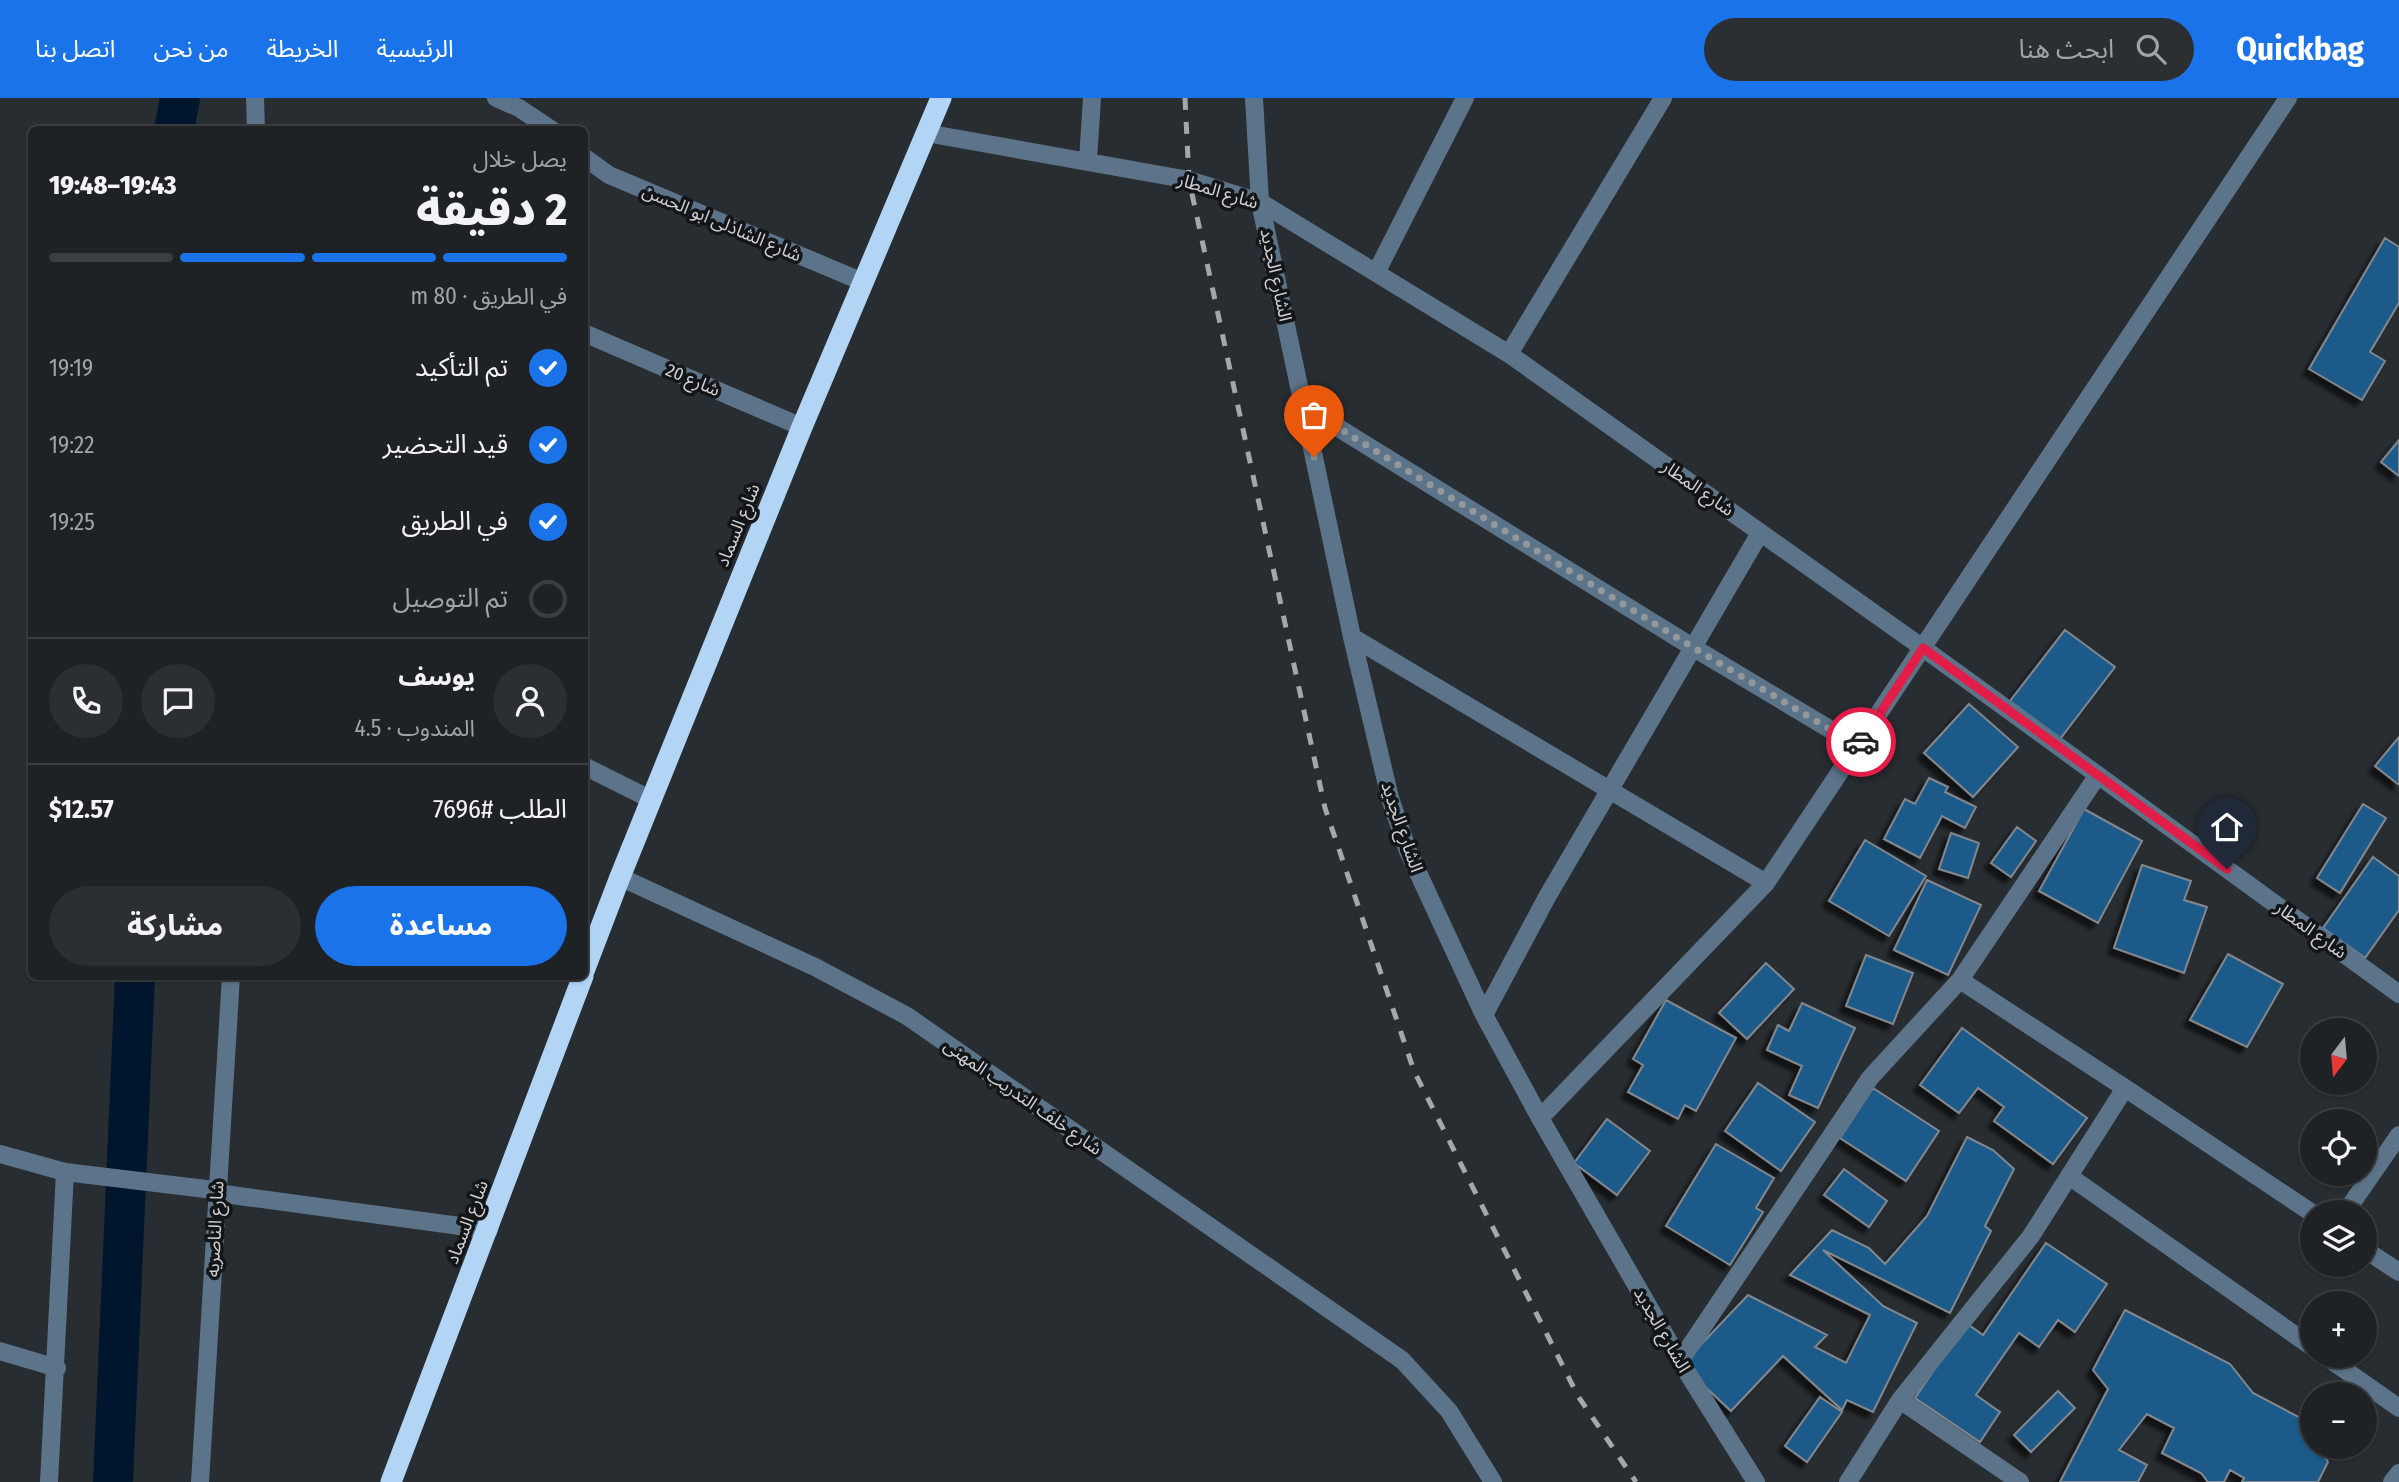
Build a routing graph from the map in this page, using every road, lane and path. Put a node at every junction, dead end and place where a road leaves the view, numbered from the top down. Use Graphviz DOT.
graph roads {
  1 [pos="255,98"];
  2 [pos="496,98"];
  3 [pos="941,98"];
  4 [pos="1092,98"];
  5 [pos="1254,98"];
  6 [pos="1465,98"];
  7 [pos="1663,98"];
  8 [pos="2288,98"];
  9 [pos="256,126"];
  10 [pos="546,126"];
  11 [pos="926,133"];
  12 [pos="1088,160"];
  13 [pos="588,161"];
  14 [pos="1260,202"];
  15 [pos="1376,273"];
  16 [pos="863,282"];
  17 [pos="588,335"];
  18 [pos="1509,354"];
  19 [pos="1303,406"];
  20 [pos="802,427"];
  21 [pos="1760,533"];
  22 [pos="1352,637"];
  23 [pos="1694,648"];
  24 [pos="1923,648"];
  25 [pos="1858,746"];
  26 [pos="588,768"];
  27 [pos="2098,775"];
  28 [pos="1609,789"];
  29 [pos="652,800"];
  30 [pos="620,877"];
  31 [pos="1766,883"];
  32 [pos="588,961"];
  33 [pos="231,980"];
  34 [pos="582,980"];
  35 [pos="1960,980"];
  36 [pos="2399,994"];
  37 [pos="1484,1015"];
  38 [pos="2125,1088"];
  39 [pos="1540,1118"];
  40 [pos="2399,1135"];
  41 [pos="0,1154"];
  42 [pos="65,1171"];
  43 [pos="2069,1176"];
  44 [pos="215,1192"];
  45 [pos="2354,1200"];
  46 [pos="2300,1205"];
  47 [pos="489,1230"];
  48 [pos="2377,1258"];
  49 [pos="2399,1272"];
  50 [pos="2300,1339"];
  51 [pos="1,1353"];
  52 [pos="1680,1361"];
  53 [pos="57,1368"];
  54 [pos="2342,1368"];
  55 [pos="1900,1400"];
  56 [pos="2399,1408"];
  57 [pos="2399,1473"];
  58 [pos="48,1482"];
  59 [pos="200,1482"];
  60 [pos="391,1482"];
  61 [pos="1493,1482"];
  62 [pos="1756,1482"];
  63 [pos="1848,1482"];
  64 [pos="2020,1482"];
  65 [pos="2392,1482"];
  1 -- 9 [label="street"];
  2 -- 10 [label="street"];
  3 -- 11 [label="highway, شارع السماد"];
  4 -- 12 [label="street"];
  5 -- 14 [label="street, الشارع الجديد"];
  6 -- 15 [label="street"];
  7 -- 18 [label="street"];
  8 -- 24 [label="street"];
  11 -- 12 [label="street, شارع المطار"];
  11 -- 16 [label="highway, شارع السماد"];
  12 -- 14 [label="street, شارع المطار"];
  13 -- 16 [label="street, شارع الشاذلى ابو الحسن"];
  14 -- 15 [label="street, شارع المطار"];
  14 -- 19 [label="street, الشارع الجديد"];
  15 -- 18 [label="street, شارع المطار"];
  16 -- 20 [label="highway, شارع السماد"];
  17 -- 20 [label="street, شارع 20"];
  18 -- 21 [label="street, شارع المطار"];
  19 -- 22 [label="street, الشارع الجديد"];
  19 -- 23 [label="street"];
  20 -- 29 [label="highway, شارع السماد"];
  21 -- 23 [label="street"];
  21 -- 24 [label="street, شارع المطار"];
  22 -- 28 [label="street"];
  22 -- 37 [label="street, الشارع الجديد"];
  23 -- 25 [label="street"];
  23 -- 28 [label="street"];
  24 -- 25 [label="street"];
  24 -- 27 [label="street, شارع المطار"];
  25 -- 31 [label="street"];
  26 -- 29 [label="street"];
  27 -- 35 [label="street"];
  27 -- 36 [label="street, شارع المطار"];
  28 -- 31 [label="street"];
  28 -- 37 [label="street"];
  29 -- 30 [label="highway, شارع السماد"];
  30 -- 32 [label="highway, شارع السماد"];
  30 -- 61 [label="street, شارع خلف التدريب المهنى"];
  31 -- 39 [label="street"];
  33 -- 44 [label="street, شارع الناصريه"];
  34 -- 47 [label="highway, شارع السماد"];
  35 -- 38 [label="street"];
  35 -- 52 [label="street"];
  37 -- 39 [label="street, الشارع الجديد"];
  38 -- 43 [label="street"];
  38 -- 46 [label="street"];
  39 -- 52 [label="street, الشارع الجديد"];
  40 -- 45 [label="street"];
  41 -- 42 [label="street"];
  42 -- 44 [label="street"];
  42 -- 53 [label="street"];
  43 -- 50 [label="street"];
  43 -- 55 [label="street"];
  44 -- 47 [label="street"];
  44 -- 59 [label="street, شارع الناصريه"];
  47 -- 60 [label="highway, شارع السماد"];
  48 -- 49 [label="street"];
  51 -- 53 [label="street"];
  52 -- 62 [label="street, الشارع الجديد"];
  53 -- 58 [label="street"];
  54 -- 56 [label="street"];
  55 -- 63 [label="street"];
  55 -- 64 [label="street"];
  57 -- 65 [label="street"];
}
